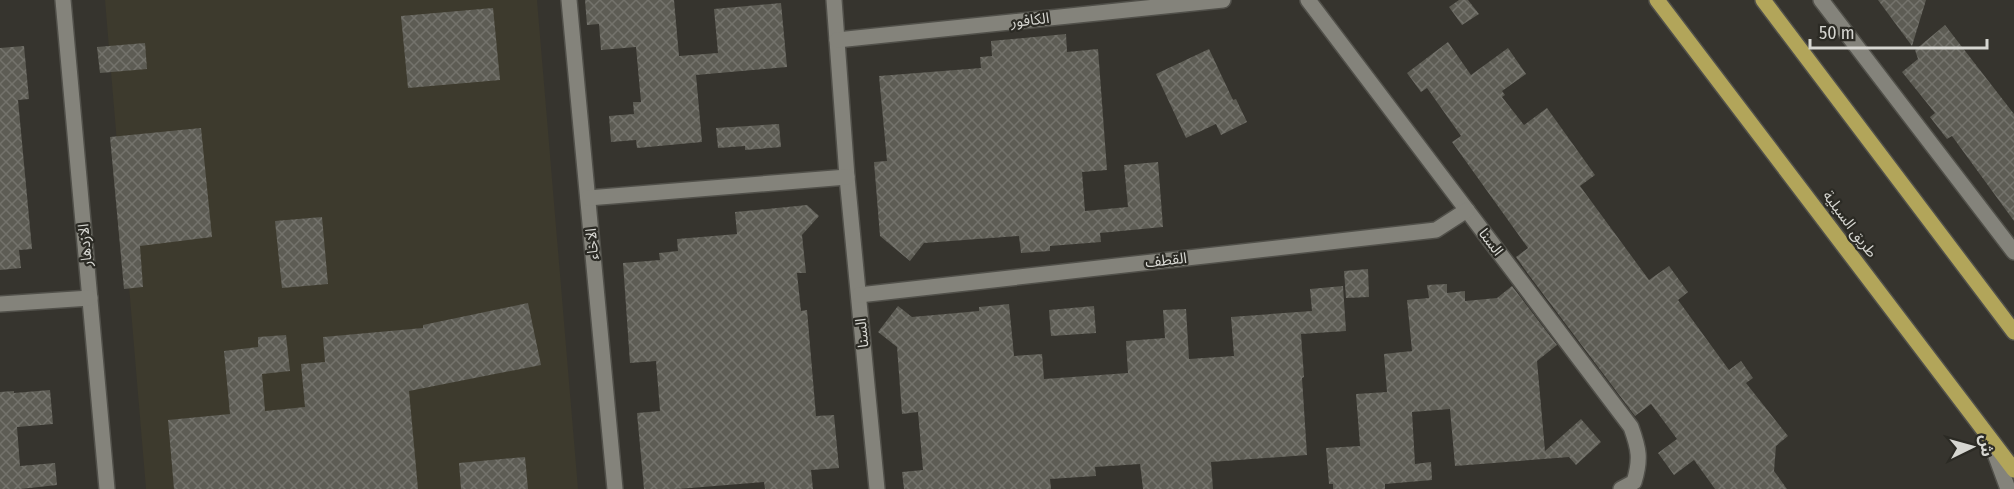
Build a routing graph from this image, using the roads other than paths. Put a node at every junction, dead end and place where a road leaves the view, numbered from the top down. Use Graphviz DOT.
graph roads {
  1 [pos="63,0"];
  2 [pos="569,0"];
  3 [pos="834,0"];
  4 [pos="1223,0"];
  5 [pos="1308,0"];
  6 [pos="1657,0"];
  7 [pos="1763,0"];
  8 [pos="1821,0"];
  9 [pos="837,40"];
  10 [pos="848,177"];
  11 [pos="588,198"];
  12 [pos="1467,210"];
  13 [pos="2014,252"];
  14 [pos="859,295"];
  15 [pos="90,298"];
  16 [pos="0,304"];
  17 [pos="2014,332"];
  18 [pos="1988,435"];
  19 [pos="2014,470"];
  20 [pos="107,489"];
  21 [pos="615,489"];
  22 [pos="877,489"];
  23 [pos="1621,489"];
  24 [pos="2008,489"];
  1 -- 15 [label="street, الازدهار"];
  2 -- 11 [label="street, الاخاء"];
  3 -- 9 [label="street, السنا"];
  4 -- 9 [label="street, الكافور"];
  5 -- 12 [label="street, السنا"];
  6 -- 18 [label="main road, طريق السيلية"];
  7 -- 17 [label="main road"];
  8 -- 13 [label="street"];
  9 -- 10 [label="street, السنا"];
  10 -- 11 [label="street"];
  10 -- 14 [label="street, السنا"];
  11 -- 21 [label="street, الاخاء"];
  12 -- 14 [label="street, القطف"];
  12 -- 23 [label="street, السنا"];
  14 -- 22 [label="street, السنا"];
  15 -- 16 [label="street"];
  15 -- 20 [label="street, الازدهار"];
  18 -- 19 [label="main road, طريق السيلية"];
  18 -- 24 [label="street"];
}
